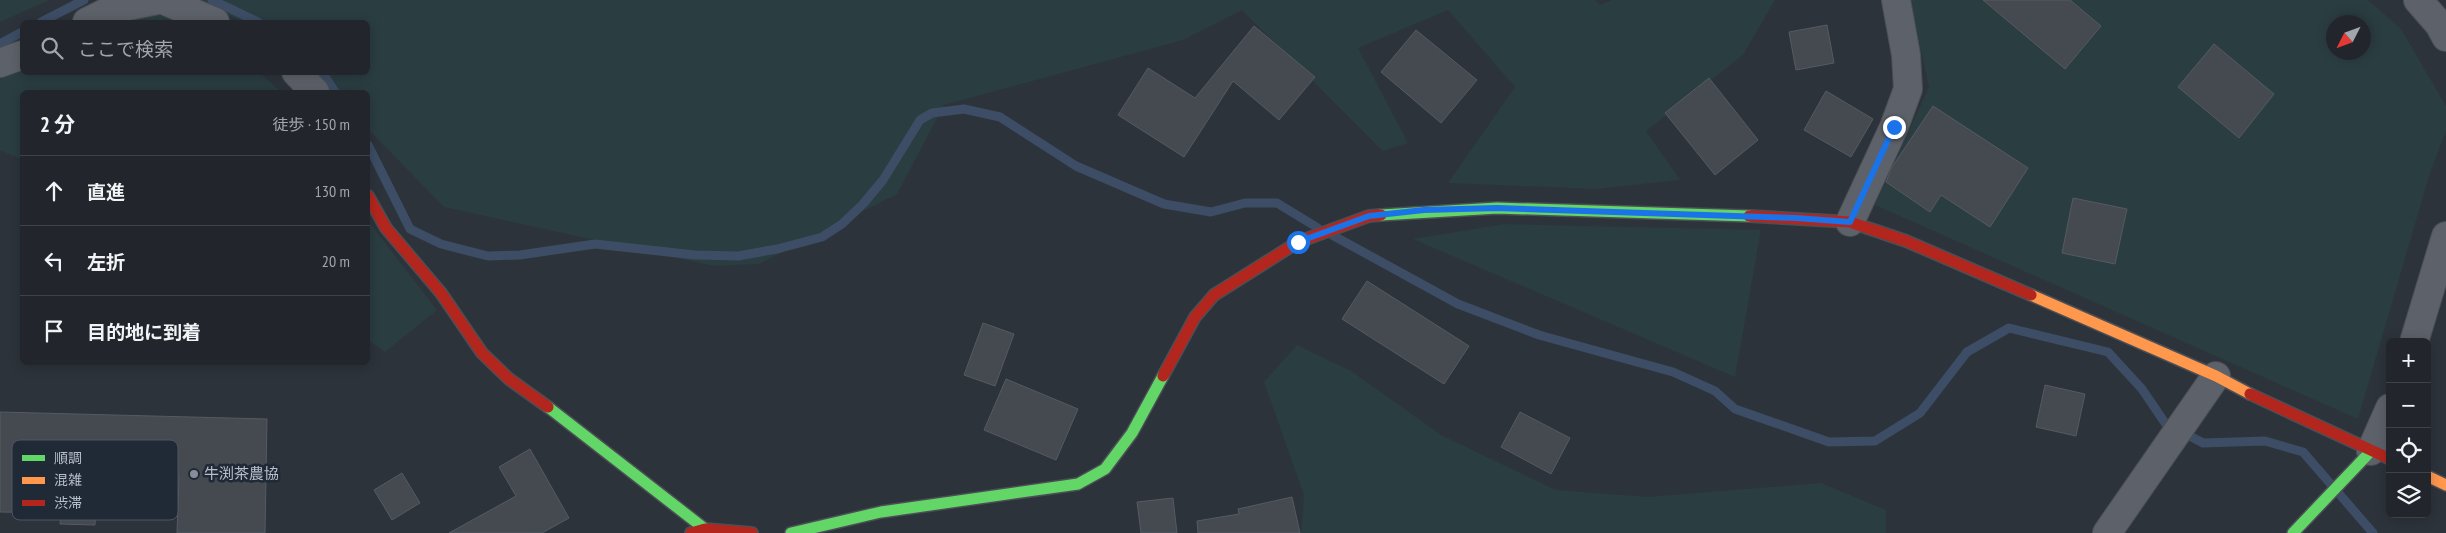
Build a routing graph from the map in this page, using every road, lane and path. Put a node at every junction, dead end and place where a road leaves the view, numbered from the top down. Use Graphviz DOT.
graph roads {
  1 [pos="158,0"];
  2 [pos="163,0"];
  3 [pos="1896,0"];
  4 [pos="2418,0"];
  5 [pos="91,20"];
  6 [pos="211,20"];
  7 [pos="2446,37"];
  8 [pos="20,56"];
  9 [pos="0,63"];
  10 [pos="299,75"];
  11 [pos="313,90"];
  12 [pos="370,200"];
  13 [pos="1850,222"];
  14 [pos="2446,236"];
  15 [pos="2415,338"];
  16 [pos="2216,376"];
  17 [pos="2386,427"];
  18 [pos="2380,455"];
  19 [pos="2431,478"];
  20 [pos="2446,485"];
  21 [pos="705,529"];
  22 [pos="691,533"];
  23 [pos="752,533"];
  24 [pos="791,533"];
  25 [pos="2107,533"];
  26 [pos="2293,533"];
  1 -- 5 [label="street"];
  2 -- 6 [label="street"];
  3 -- 13 [label="street"];
  4 -- 7 [label="street"];
  8 -- 9 [label="street"];
  10 -- 11 [label="street"];
  12 -- 21 [label="street"];
  13 -- 16 [label="street"];
  13 -- 24 [label="street"];
  14 -- 15 [label="street"];
  16 -- 18 [label="street"];
  16 -- 25 [label="street"];
  17 -- 18 [label="street"];
  18 -- 26 [label="street"];
  19 -- 20 [label="street"];
  21 -- 22 [label="street"];
  21 -- 23 [label="street"];
}
